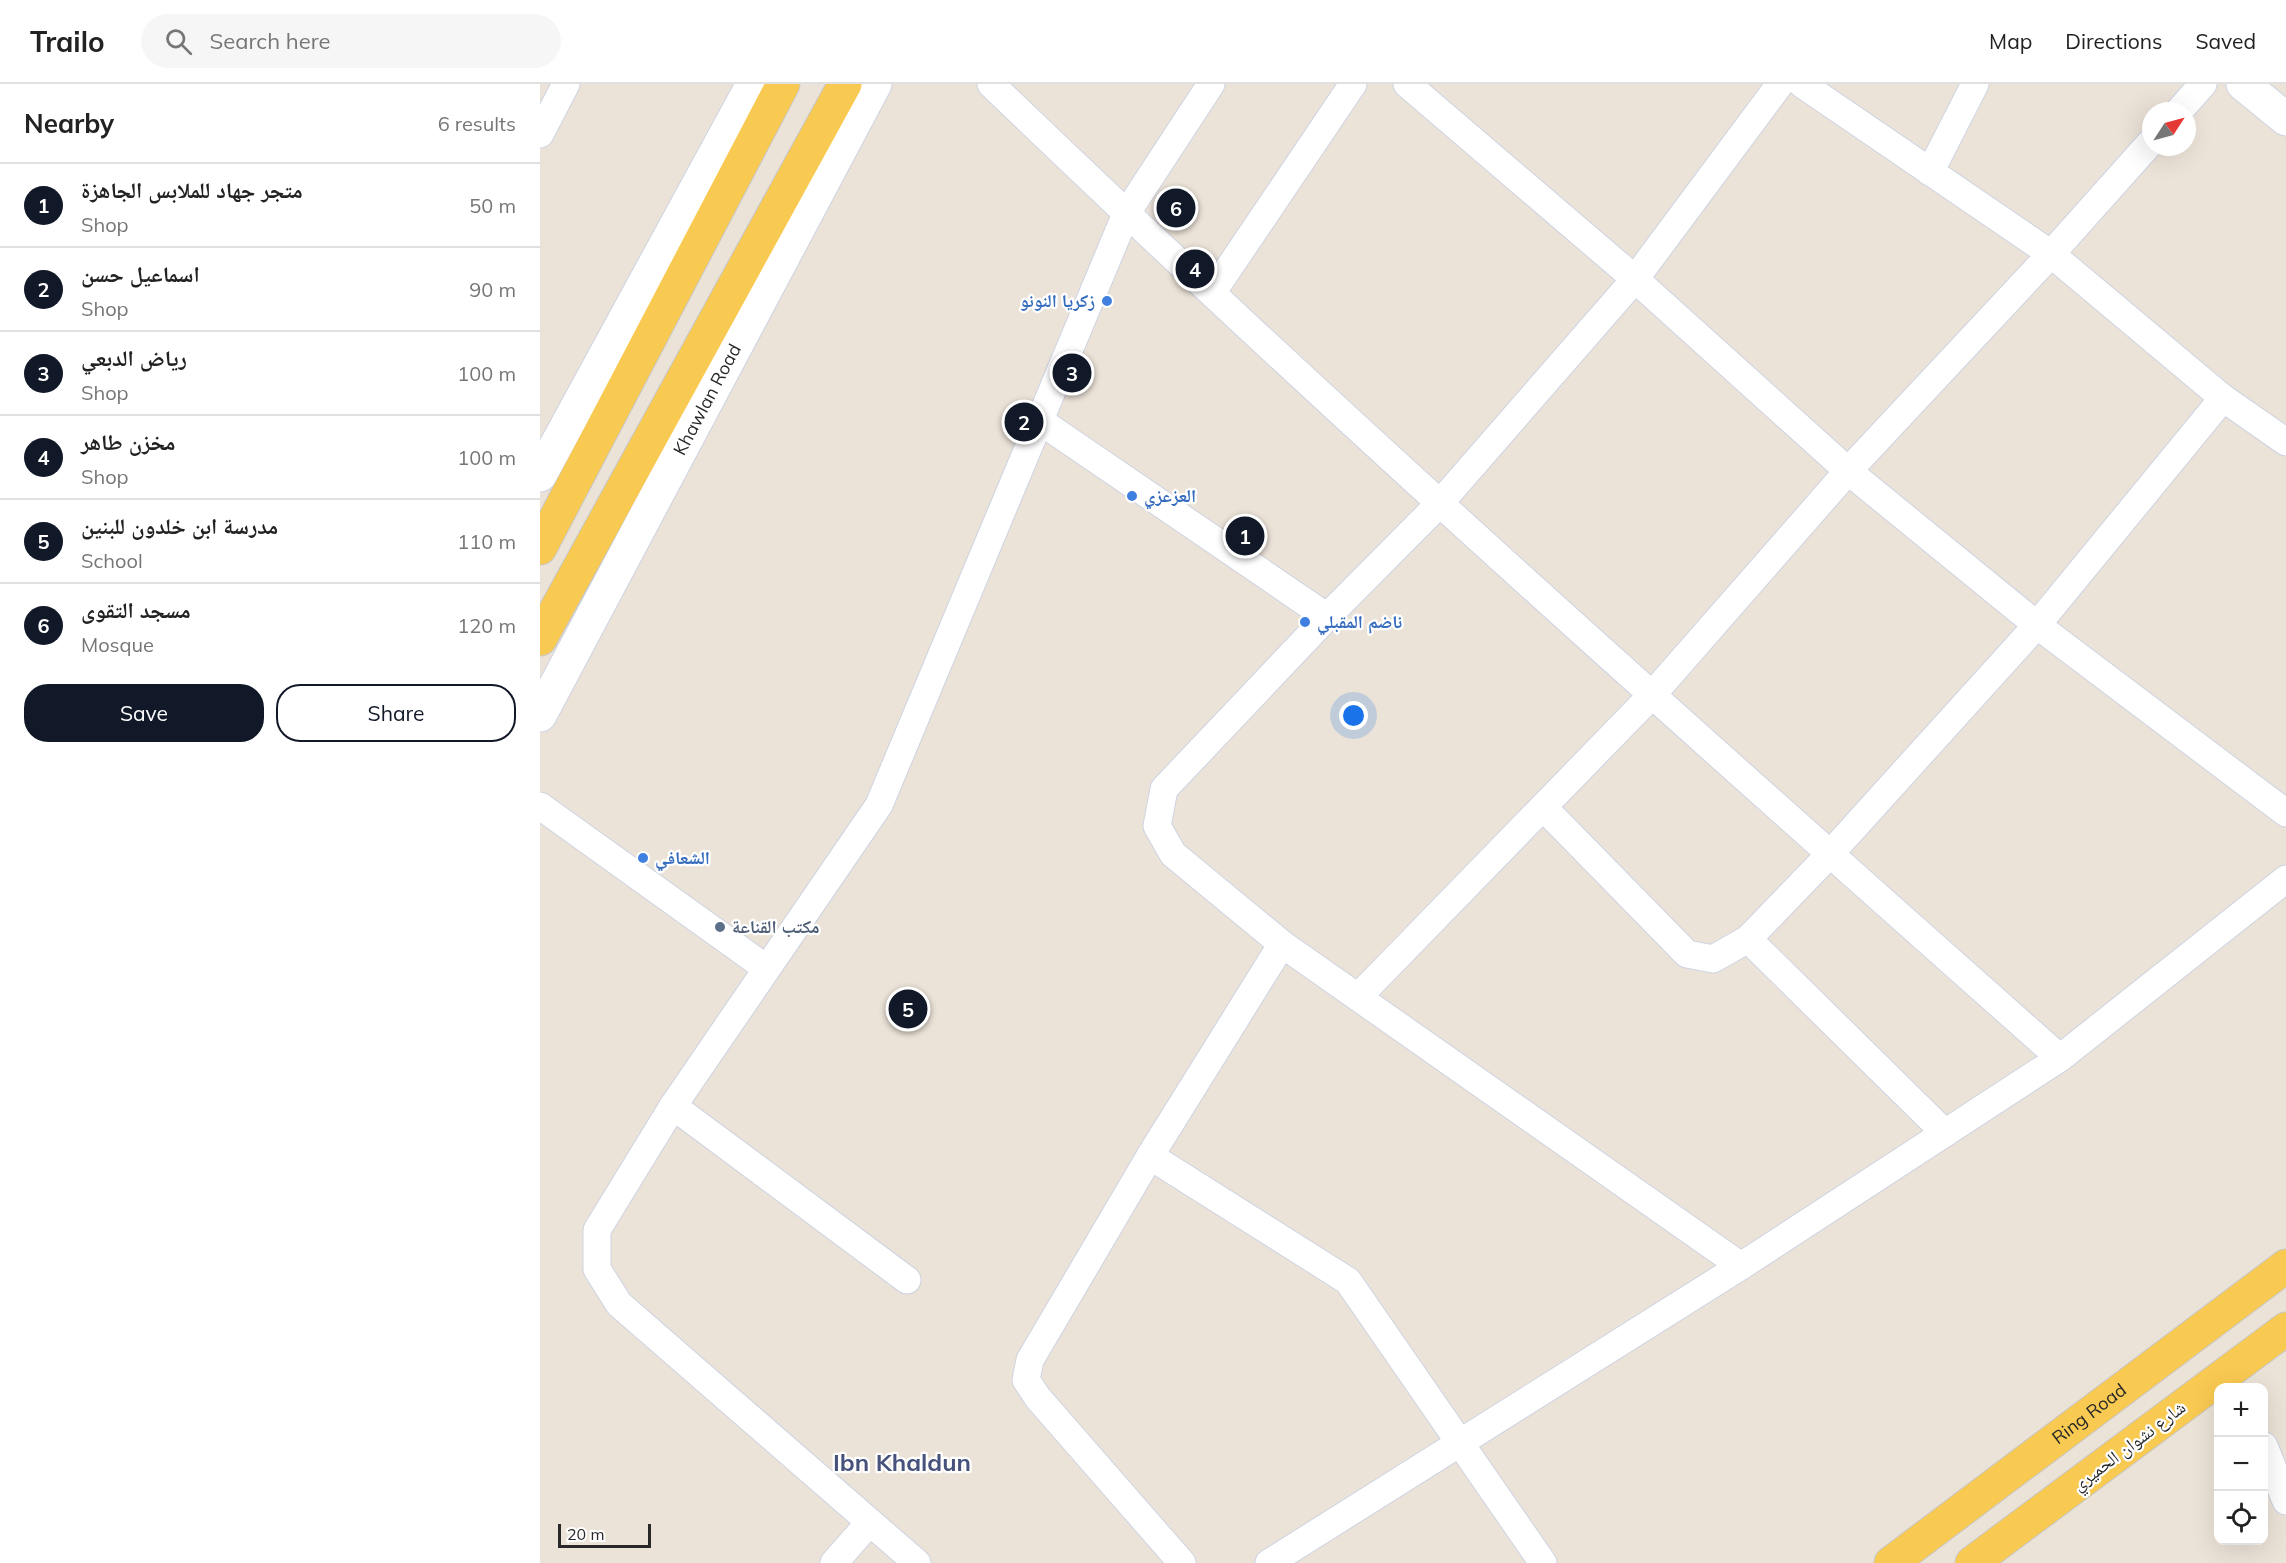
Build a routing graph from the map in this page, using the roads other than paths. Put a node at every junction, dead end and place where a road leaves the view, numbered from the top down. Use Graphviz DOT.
graph roads {
  1 [pos="566,84"];
  2 [pos="753,84"];
  3 [pos="783,84"];
  4 [pos="845,84"];
  5 [pos="875,84"];
  6 [pos="991,84"];
  7 [pos="1211,84"];
  8 [pos="1353,84"];
  9 [pos="1407,84"];
  10 [pos="1780,84"];
  11 [pos="1802,84"];
  12 [pos="1975,84"];
  13 [pos="2204,84"];
  14 [pos="2243,84"];
  15 [pos="2187,102"];
  16 [pos="2286,119"];
  17 [pos="540,134"];
  18 [pos="2142,152"];
  19 [pos="1930,172"];
  20 [pos="1126,214"];
  21 [pos="2051,254"];
  22 [pos="1635,279"];
  23 [pos="1212,293"];
  24 [pos="2223,398"];
  25 [pos="1040,421"];
  26 [pos="2286,442"];
  27 [pos="1848,471"];
  28 [pos="540,475"];
  29 [pos="1440,503"];
  30 [pos="540,548"];
  31 [pos="1327,617"];
  32 [pos="2037,625"];
  33 [pos="545,630"];
  34 [pos="1652,695"];
  35 [pos="540,715"];
  36 [pos="540,806"];
  37 [pos="1544,808"];
  38 [pos="2286,813"];
  39 [pos="1830,854"];
  40 [pos="2284,887"];
  41 [pos="1748,939"];
  42 [pos="1282,944"];
  43 [pos="766,968"];
  44 [pos="1358,998"];
  45 [pos="2060,1058"];
  46 [pos="673,1106"];
  47 [pos="1945,1133"];
  48 [pos="1150,1156"];
  49 [pos="1741,1266"];
  50 [pos="2286,1266"];
  51 [pos="907,1280"];
  52 [pos="2286,1329"];
  53 [pos="2236,1378"];
  54 [pos="1460,1444"];
  55 [pos="2268,1456"];
  56 [pos="2286,1501"];
  57 [pos="869,1523"];
  58 [pos="834,1563"];
  59 [pos="917,1563"];
  60 [pos="1182,1563"];
  61 [pos="1269,1563"];
  62 [pos="1543,1563"];
  63 [pos="1891,1563"];
  64 [pos="1972,1563"];
  1 -- 17 [label="street"];
  2 -- 28 [label="main road"];
  3 -- 30 [label="main road"];
  4 -- 33 [label="main road, Khawlan Road"];
  5 -- 35 [label="main road, Khawlan Road"];
  6 -- 20 [label="street"];
  7 -- 20 [label="street"];
  8 -- 23 [label="street"];
  9 -- 22 [label="street"];
  10 -- 22 [label="street"];
  11 -- 19 [label="street"];
  12 -- 19 [label="street"];
  13 -- 15 [label="street"];
  14 -- 16 [label="main road"];
  18 -- 21 [label="street"];
  19 -- 21 [label="street"];
  20 -- 23 [label="street"];
  20 -- 25 [label="street"];
  21 -- 24 [label="street"];
  21 -- 27 [label="street"];
  22 -- 27 [label="street"];
  22 -- 29 [label="street"];
  23 -- 29 [label="street"];
  24 -- 26 [label="street"];
  24 -- 32 [label="street"];
  25 -- 31 [label="street"];
  25 -- 43 [label="street"];
  27 -- 32 [label="street"];
  27 -- 34 [label="street"];
  29 -- 31 [label="street"];
  29 -- 34 [label="street"];
  31 -- 42 [label="street"];
  32 -- 38 [label="street"];
  32 -- 39 [label="street"];
  34 -- 37 [label="street"];
  34 -- 39 [label="street"];
  36 -- 43 [label="street"];
  37 -- 41 [label="street"];
  37 -- 44 [label="street"];
  39 -- 41 [label="street"];
  39 -- 45 [label="street"];
  40 -- 45 [label="street"];
  41 -- 47 [label="street"];
  42 -- 44 [label="street"];
  42 -- 48 [label="street"];
  43 -- 46 [label="street"];
  44 -- 49 [label="street"];
  45 -- 47 [label="street"];
  46 -- 51 [label="street"];
  46 -- 57 [label="street"];
  47 -- 49 [label="street"];
  48 -- 54 [label="street"];
  48 -- 60 [label="street"];
  49 -- 54 [label="street"];
  50 -- 63 [label="main road, Ring Road"];
  52 -- 53 [label="main road, شارع نشوان الحميري"];
  53 -- 64 [label="main road, شارع نشوان الحميري"];
  54 -- 61 [label="street"];
  54 -- 62 [label="street"];
  55 -- 56 [label="street"];
  57 -- 58 [label="street"];
  57 -- 59 [label="street"];
}
